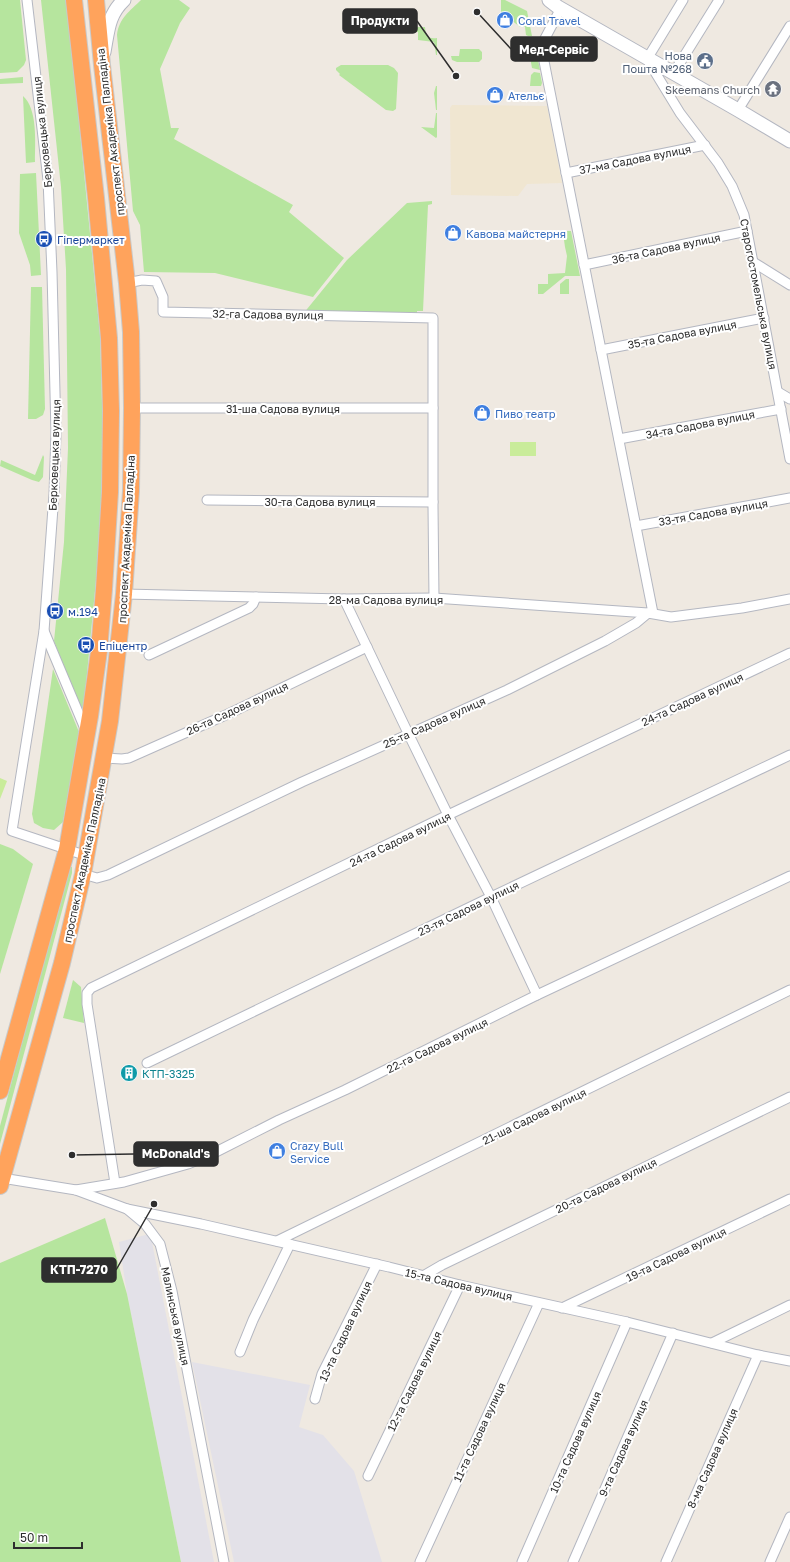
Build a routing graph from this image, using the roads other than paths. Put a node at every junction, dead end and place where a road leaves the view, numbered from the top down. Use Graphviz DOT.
graph roads {
  1 [pos="27,0"];
  2 [pos="32,0"];
  3 [pos="74,0"];
  4 [pos="96,0"];
  5 [pos="124,0"];
  6 [pos="543,0"];
  7 [pos="683,0"];
  8 [pos="719,0"];
  9 [pos="555,4"];
  10 [pos="29,19"];
  11 [pos="790,26"];
  12 [pos="647,59"];
  13 [pos="102,65"];
  14 [pos="673,74"];
  15 [pos="738,110"];
  16 [pos="790,142"];
  17 [pos="705,145"];
  18 [pos="566,173"];
  19 [pos="747,230"];
  20 [pos="753,262"];
  21 [pos="584,265"];
  22 [pos="127,282"];
  23 [pos="790,285"];
  24 [pos="764,318"];
  25 [pos="601,350"];
  26 [pos="778,392"];
  27 [pos="790,399"];
  28 [pos="132,408"];
  29 [pos="433,408"];
  30 [pos="781,409"];
  31 [pos="619,439"];
  32 [pos="790,459"];
  33 [pos="790,498"];
  34 [pos="207,500"];
  35 [pos="433,502"];
  36 [pos="636,526"];
  37 [pos="124,594"];
  38 [pos="256,596"];
  39 [pos="434,598"];
  40 [pos="790,598"];
  41 [pos="344,599"];
  42 [pos="650,613"];
  43 [pos="44,631"];
  44 [pos="367,647"];
  45 [pos="790,653"];
  46 [pos="149,655"];
  47 [pos="408,733"];
  48 [pos="87,734"];
  49 [pos="790,755"];
  50 [pos="104,758"];
  51 [pos="448,815"];
  52 [pos="67,849"];
  53 [pos="87,856"];
  54 [pos="83,874"];
  55 [pos="790,876"];
  56 [pos="491,897"];
  57 [pos="790,990"];
  58 [pos="537,995"];
  59 [pos="147,1063"];
  60 [pos="0,1091"];
  61 [pos="790,1097"];
  62 [pos="1,1180"];
  63 [pos="115,1183"];
  64 [pos="76,1190"];
  65 [pos="790,1199"];
  66 [pos="127,1209"];
  67 [pos="277,1241"];
  68 [pos="290,1244"];
  69 [pos="377,1264"];
  70 [pos="423,1276"];
  71 [pos="460,1285"];
  72 [pos="539,1303"];
  73 [pos="790,1306"];
  74 [pos="562,1308"];
  75 [pos="627,1322"];
  76 [pos="673,1334"];
  77 [pos="712,1344"];
  78 [pos="240,1352"];
  79 [pos="758,1355"];
  80 [pos="790,1361"];
  81 [pos="315,1399"];
  82 [pos="368,1476"];
  83 [pos="790,1517"];
  84 [pos="224,1562"];
  85 [pos="420,1562"];
  86 [pos="522,1562"];
  87 [pos="573,1562"];
  88 [pos="666,1562"];
  89 [pos="770,1562"];
  1 -- 10 [label="street, Берковецька вулиця"];
  2 -- 10 [label="street, Берковецька вулиця"];
  3 -- 48 [label="highway, проспект Академіка Палладіна"];
  4 -- 13 [label="highway, проспект Академіка Палладіна"];
  5 -- 13 [label="main road"];
  6 -- 9 [label="main road"];
  7 -- 12 [label="street"];
  8 -- 14 [label="street"];
  9 -- 12 [label="main road"];
  9 -- 18 [label="street"];
  10 -- 43 [label="street, Берковецька вулиця"];
  11 -- 15 [label="street"];
  12 -- 14 [label="main road"];
  12 -- 17 [label="street, Старогостомельська вулиця"];
  13 -- 22 [label="highway, проспект Академіка Палладіна"];
  14 -- 15 [label="main road"];
  15 -- 16 [label="main road"];
  17 -- 18 [label="street, 37-ма Садова вулиця"];
  17 -- 19 [label="street, Старогостомельська вулиця"];
  18 -- 21 [label="street"];
  19 -- 20 [label="street, Старогостомельська вулиця"];
  19 -- 21 [label="street, 36-та Садова вулиця"];
  20 -- 23 [label="street"];
  20 -- 24 [label="street, Старогостомельська вулиця"];
  21 -- 25 [label="street"];
  22 -- 28 [label="highway, проспект Академіка Палладіна"];
  22 -- 29 [label="street, 32-га Садова вулиця"];
  24 -- 25 [label="street, 35-та Садова вулиця"];
  24 -- 26 [label="street, Старогостомельська вулиця"];
  25 -- 31 [label="street"];
  26 -- 27 [label="street"];
  26 -- 30 [label="street, Старогостомельська вулиця"];
  28 -- 29 [label="street, 31-ша Садова вулиця"];
  28 -- 37 [label="highway, проспект Академіка Палладіна"];
  29 -- 35 [label="street"];
  30 -- 31 [label="street, 34-та Садова вулиця"];
  30 -- 32 [label="street, Старогостомельська вулиця"];
  31 -- 36 [label="street"];
  33 -- 36 [label="street, 33-тя Садова вулиця"];
  34 -- 35 [label="street, 30-та Садова вулиця"];
  35 -- 39 [label="street"];
  36 -- 42 [label="street"];
  37 -- 38 [label="street, 28-ма Садова вулиця"];
  37 -- 50 [label="highway, проспект Академіка Палладіна"];
  38 -- 41 [label="street, 28-ма Садова вулиця"];
  38 -- 46 [label="street"];
  39 -- 41 [label="street, 28-ма Садова вулиця"];
  39 -- 42 [label="street, 28-ма Садова вулиця"];
  40 -- 42 [label="street"];
  41 -- 44 [label="street"];
  42 -- 47 [label="street, 25-та Садова вулиця"];
  43 -- 48 [label="street"];
  43 -- 52 [label="street, Берковецька вулиця"];
  44 -- 47 [label="street"];
  44 -- 50 [label="street, 26-та Садова вулиця"];
  45 -- 51 [label="street, 24-та Садова вулиця"];
  47 -- 51 [label="street"];
  47 -- 54 [label="street, 25-та Садова вулиця"];
  48 -- 52 [label="highway, проспект Академіка Палладіна"];
  49 -- 56 [label="street, 23-тя Садова вулиця"];
  50 -- 53 [label="highway, проспект Академіка Палладіна"];
  51 -- 56 [label="street"];
  51 -- 63 [label="street, 24-та Садова вулиця"];
  52 -- 53 [label="street"];
  52 -- 60 [label="highway, проспект Академіка Палладіна"];
  53 -- 54 [label="highway, проспект Академіка Палладіна"];
  54 -- 62 [label="highway, проспект Академіка Палладіна"];
  55 -- 58 [label="street, 22-га Садова вулиця"];
  56 -- 58 [label="street"];
  56 -- 59 [label="street, 23-тя Садова вулиця"];
  57 -- 67 [label="street, 21-ша Садова вулиця"];
  58 -- 63 [label="street, 22-га Садова вулиця"];
  61 -- 70 [label="street, 20-та Садова вулиця"];
  62 -- 64 [label="street, Малинська вулиця"];
  63 -- 64 [label="street, 22-га Садова вулиця"];
  64 -- 66 [label="street, Малинська вулиця"];
  65 -- 74 [label="street, 19-та Садова вулиця"];
  66 -- 67 [label="street, 15-та Садова вулиця"];
  66 -- 84 [label="street, Малинська вулиця"];
  67 -- 68 [label="street, 15-та Садова вулиця"];
  68 -- 69 [label="street, 15-та Садова вулиця"];
  68 -- 78 [label="street"];
  69 -- 70 [label="street, 15-та Садова вулиця"];
  69 -- 81 [label="street, 13-та Садова вулиця"];
  70 -- 71 [label="street, 15-та Садова вулиця"];
  71 -- 72 [label="street, 15-та Садова вулиця"];
  71 -- 82 [label="street, 12-та Садова вулиця"];
  72 -- 74 [label="street, 15-та Садова вулиця"];
  72 -- 85 [label="street, 11-та Садова вулиця"];
  73 -- 77 [label="street"];
  74 -- 75 [label="street, 15-та Садова вулиця"];
  75 -- 76 [label="street, 15-та Садова вулиця"];
  75 -- 86 [label="street, 10-та Садова вулиця"];
  76 -- 77 [label="street, 15-та Садова вулиця"];
  76 -- 87 [label="street, 9-та Садова вулиця"];
  77 -- 79 [label="street, 15-та Садова вулиця"];
  79 -- 80 [label="street, 15-та Садова вулиця"];
  79 -- 88 [label="street, 8-ма Садова вулиця"];
  83 -- 89 [label="street"];
}
